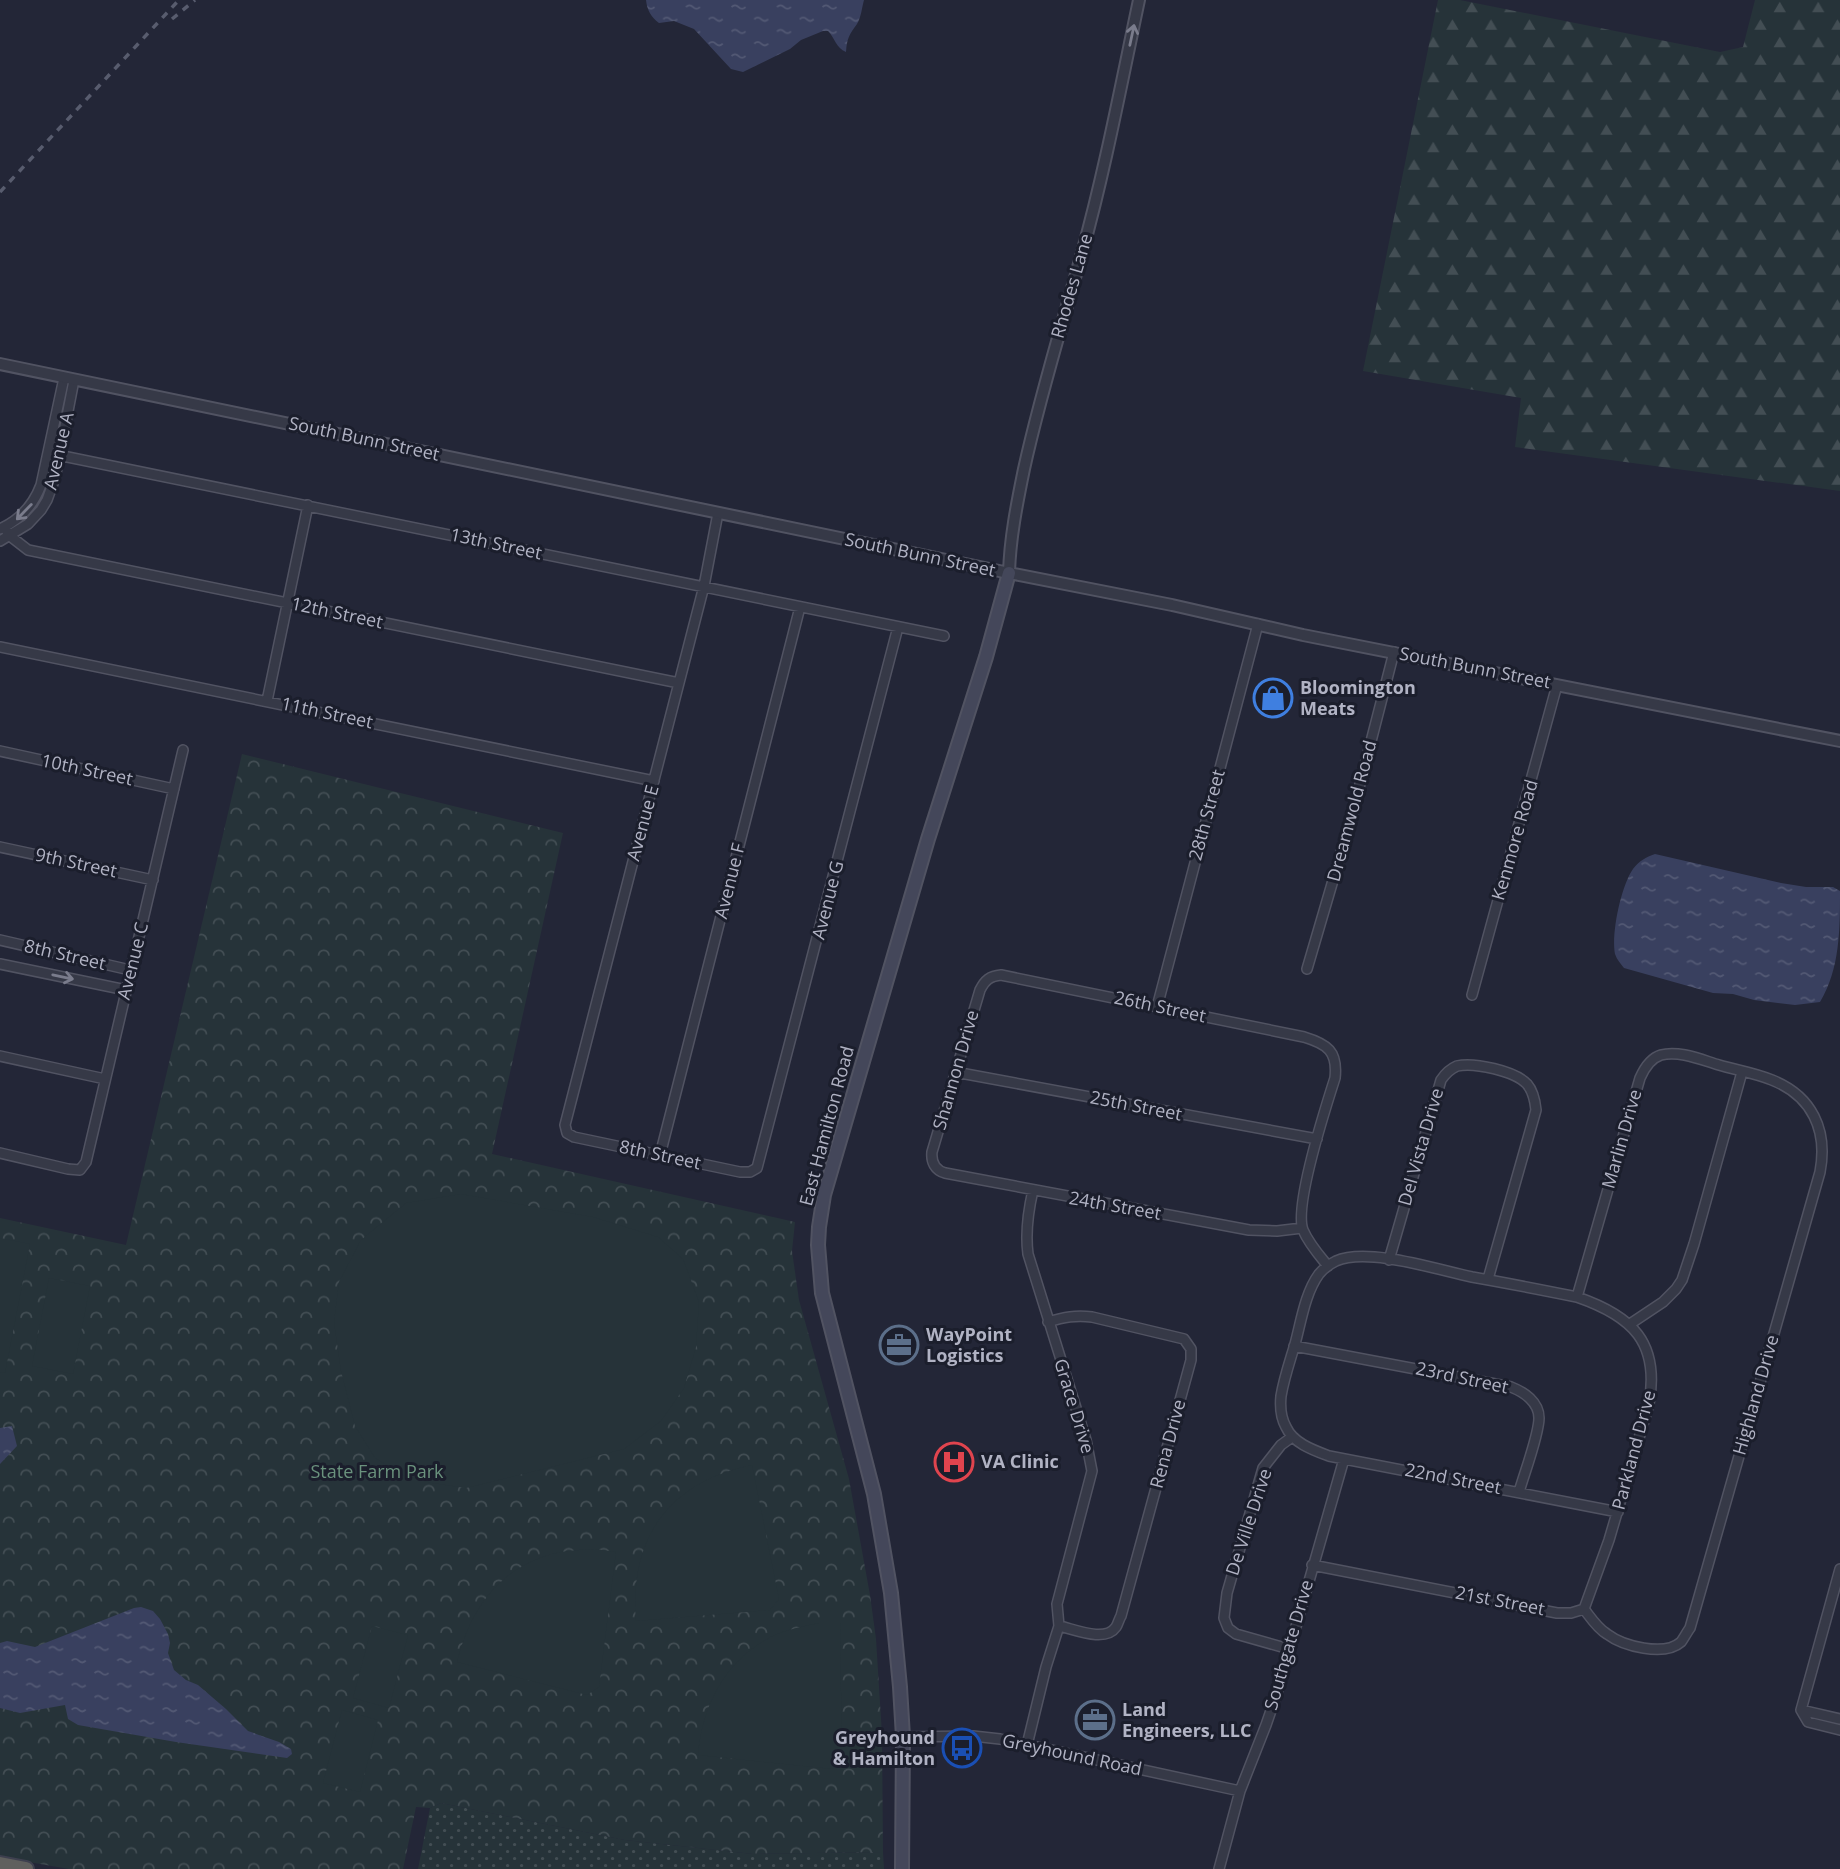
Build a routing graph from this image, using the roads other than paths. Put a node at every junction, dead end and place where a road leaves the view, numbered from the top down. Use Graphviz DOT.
graph roads {
  1 [pos="1139,0"];
  2 [pos="0,364"];
  3 [pos="69,379"];
  4 [pos="53,454"];
  5 [pos="308,505"];
  6 [pos="718,513"];
  7 [pos="5,531"];
  8 [pos="0,541"];
  9 [pos="1009,573"];
  10 [pos="704,586"];
  11 [pos="288,603"];
  12 [pos="800,607"];
  13 [pos="1258,624"];
  14 [pos="898,627"];
  15 [pos="944,636"];
  16 [pos="0,647"];
  17 [pos="1394,652"];
  18 [pos="679,683"];
  19 [pos="1557,685"];
  20 [pos="267,701"];
  21 [pos="1840,741"];
  22 [pos="183,750"];
  23 [pos="0,751"];
  24 [pos="654,781"];
  25 [pos="174,789"];
  26 [pos="0,847"];
  27 [pos="153,880"];
  28 [pos="0,940"];
  29 [pos="0,964"];
  30 [pos="1307,969"];
  31 [pos="130,970"];
  32 [pos="987,979"];
  33 [pos="126,990"];
  34 [pos="1472,995"];
  35 [pos="1157,1007"];
  36 [pos="0,1056"];
  37 [pos="955,1072"];
  38 [pos="1742,1072"];
  39 [pos="104,1079"];
  40 [pos="566,1132"];
  41 [pos="1821,1138"];
  42 [pos="1317,1139"];
  43 [pos="0,1153"];
  44 [pos="660,1155"];
  45 [pos="933,1163"];
  46 [pos="755,1171"];
  47 [pos="1033,1190"];
  48 [pos="1302,1228"];
  49 [pos="1389,1260"];
  50 [pos="1328,1266"];
  51 [pos="1488,1279"];
  52 [pos="1577,1297"];
  53 [pos="1048,1322"];
  54 [pos="1630,1324"];
  55 [pos="1294,1346"];
  56 [pos="1292,1437"];
  57 [pos="1344,1459"];
  58 [pos="1518,1492"];
  59 [pos="1618,1512"];
  60 [pos="1312,1565"];
  61 [pos="1840,1569"];
  62 [pos="1584,1609"];
  63 [pos="1059,1626"];
  64 [pos="1289,1649"];
  65 [pos="1801,1710"];
  66 [pos="1840,1719"];
  67 [pos="1840,1730"];
  68 [pos="903,1737"];
  69 [pos="1027,1745"];
  70 [pos="1240,1791"];
  71 [pos="0,1864"];
  72 [pos="26,1869"];
  73 [pos="902,1869"];
  74 [pos="1219,1869"];
  9 -- 1 [label="street, Rhodes Lane, one-way"];
  2 -- 3 [label="street, South Bunn Street"];
  3 -- 4 [label="street, Avenue A"];
  3 -- 6 [label="street, South Bunn Street"];
  4 -- 5 [label="street, 13th Street"];
  4 -- 7 [label="street, Avenue A"];
  5 -- 10 [label="street, 13th Street"];
  5 -- 11 [label="street"];
  6 -- 9 [label="street, South Bunn Street"];
  6 -- 10 [label="street, Avenue E"];
  7 -- 8 [label="street, Avenue A"];
  7 -- 11 [label="street, 12th Street"];
  9 -- 13 [label="street, South Bunn Street"];
  9 -- 68 [label="main road, East Hamilton Road"];
  10 -- 12 [label="street, 13th Street"];
  10 -- 18 [label="street, Avenue E"];
  11 -- 18 [label="street, 12th Street"];
  11 -- 20 [label="street"];
  12 -- 14 [label="street, 13th Street"];
  12 -- 44 [label="street, Avenue F"];
  13 -- 17 [label="street, South Bunn Street"];
  13 -- 35 [label="street, 28th Street"];
  14 -- 15 [label="street, 13th Street"];
  14 -- 46 [label="street, Avenue G"];
  16 -- 20 [label="street, 11th Street"];
  17 -- 19 [label="street, South Bunn Street"];
  17 -- 30 [label="street, Dreamwold Road"];
  18 -- 24 [label="street, Avenue E"];
  19 -- 21 [label="street, South Bunn Street"];
  19 -- 34 [label="street, Kenmore Road"];
  20 -- 24 [label="street, 11th Street"];
  22 -- 25 [label="street, Avenue C"];
  23 -- 25 [label="street, 10th Street"];
  24 -- 40 [label="street, Avenue E"];
  25 -- 27 [label="street, Avenue C"];
  26 -- 27 [label="street, 9th Street"];
  27 -- 31 [label="street, Avenue C"];
  28 -- 31 [label="street, 8th Street"];
  29 -- 33 [label="street, 8th Street, one-way"];
  31 -- 33 [label="street, Avenue C"];
  32 -- 35 [label="street, 26th Street"];
  32 -- 37 [label="street, Shannon Drive"];
  33 -- 39 [label="street, Avenue C"];
  35 -- 42 [label="street, 26th Street"];
  36 -- 39 [label="street"];
  37 -- 42 [label="street, 25th Street"];
  37 -- 45 [label="street, Shannon Drive"];
  38 -- 41 [label="street, Marlin Drive"];
  38 -- 52 [label="street, Marlin Drive"];
  38 -- 54 [label="street"];
  39 -- 43 [label="street, Avenue C"];
  40 -- 44 [label="street, 8th Street"];
  41 -- 62 [label="street, Highland Drive"];
  42 -- 48 [label="street"];
  44 -- 46 [label="street, 8th Street"];
  45 -- 47 [label="street, 24th Street"];
  47 -- 48 [label="street, 24th Street"];
  47 -- 53 [label="street, Grace Drive"];
  48 -- 50 [label="street"];
  49 -- 50 [label="street"];
  49 -- 51 [label="street"];
  49 -- 51 [label="street, Del Vista Drive"];
  50 -- 55 [label="street"];
  51 -- 52 [label="street"];
  52 -- 54 [label="street"];
  53 -- 63 [label="street, Grace Drive"];
  53 -- 63 [label="street, Rena Drive"];
  54 -- 59 [label="street, Parkland Drive"];
  55 -- 56 [label="street"];
  55 -- 58 [label="street, 23rd Street"];
  56 -- 57 [label="street, 22nd Street"];
  56 -- 64 [label="street, De Ville Drive"];
  57 -- 58 [label="street, 22nd Street"];
  57 -- 60 [label="street, Southgate Drive"];
  58 -- 59 [label="street, 22nd Street"];
  59 -- 62 [label="street, Parkland Drive"];
  60 -- 62 [label="street, 21st Street"];
  60 -- 64 [label="street, Southgate Drive"];
  61 -- 65 [label="street"];
  63 -- 69 [label="street, Grace Drive"];
  64 -- 70 [label="street, Southgate Drive"];
  65 -- 66 [label="street"];
  65 -- 67 [label="street"];
  68 -- 69 [label="street, Greyhound Road"];
  68 -- 73 [label="main road, East Hamilton Road"];
  69 -- 70 [label="street, Greyhound Road"];
  70 -- 74 [label="street, Southgate Drive"];
  71 -- 72 [label="highway"];
}
